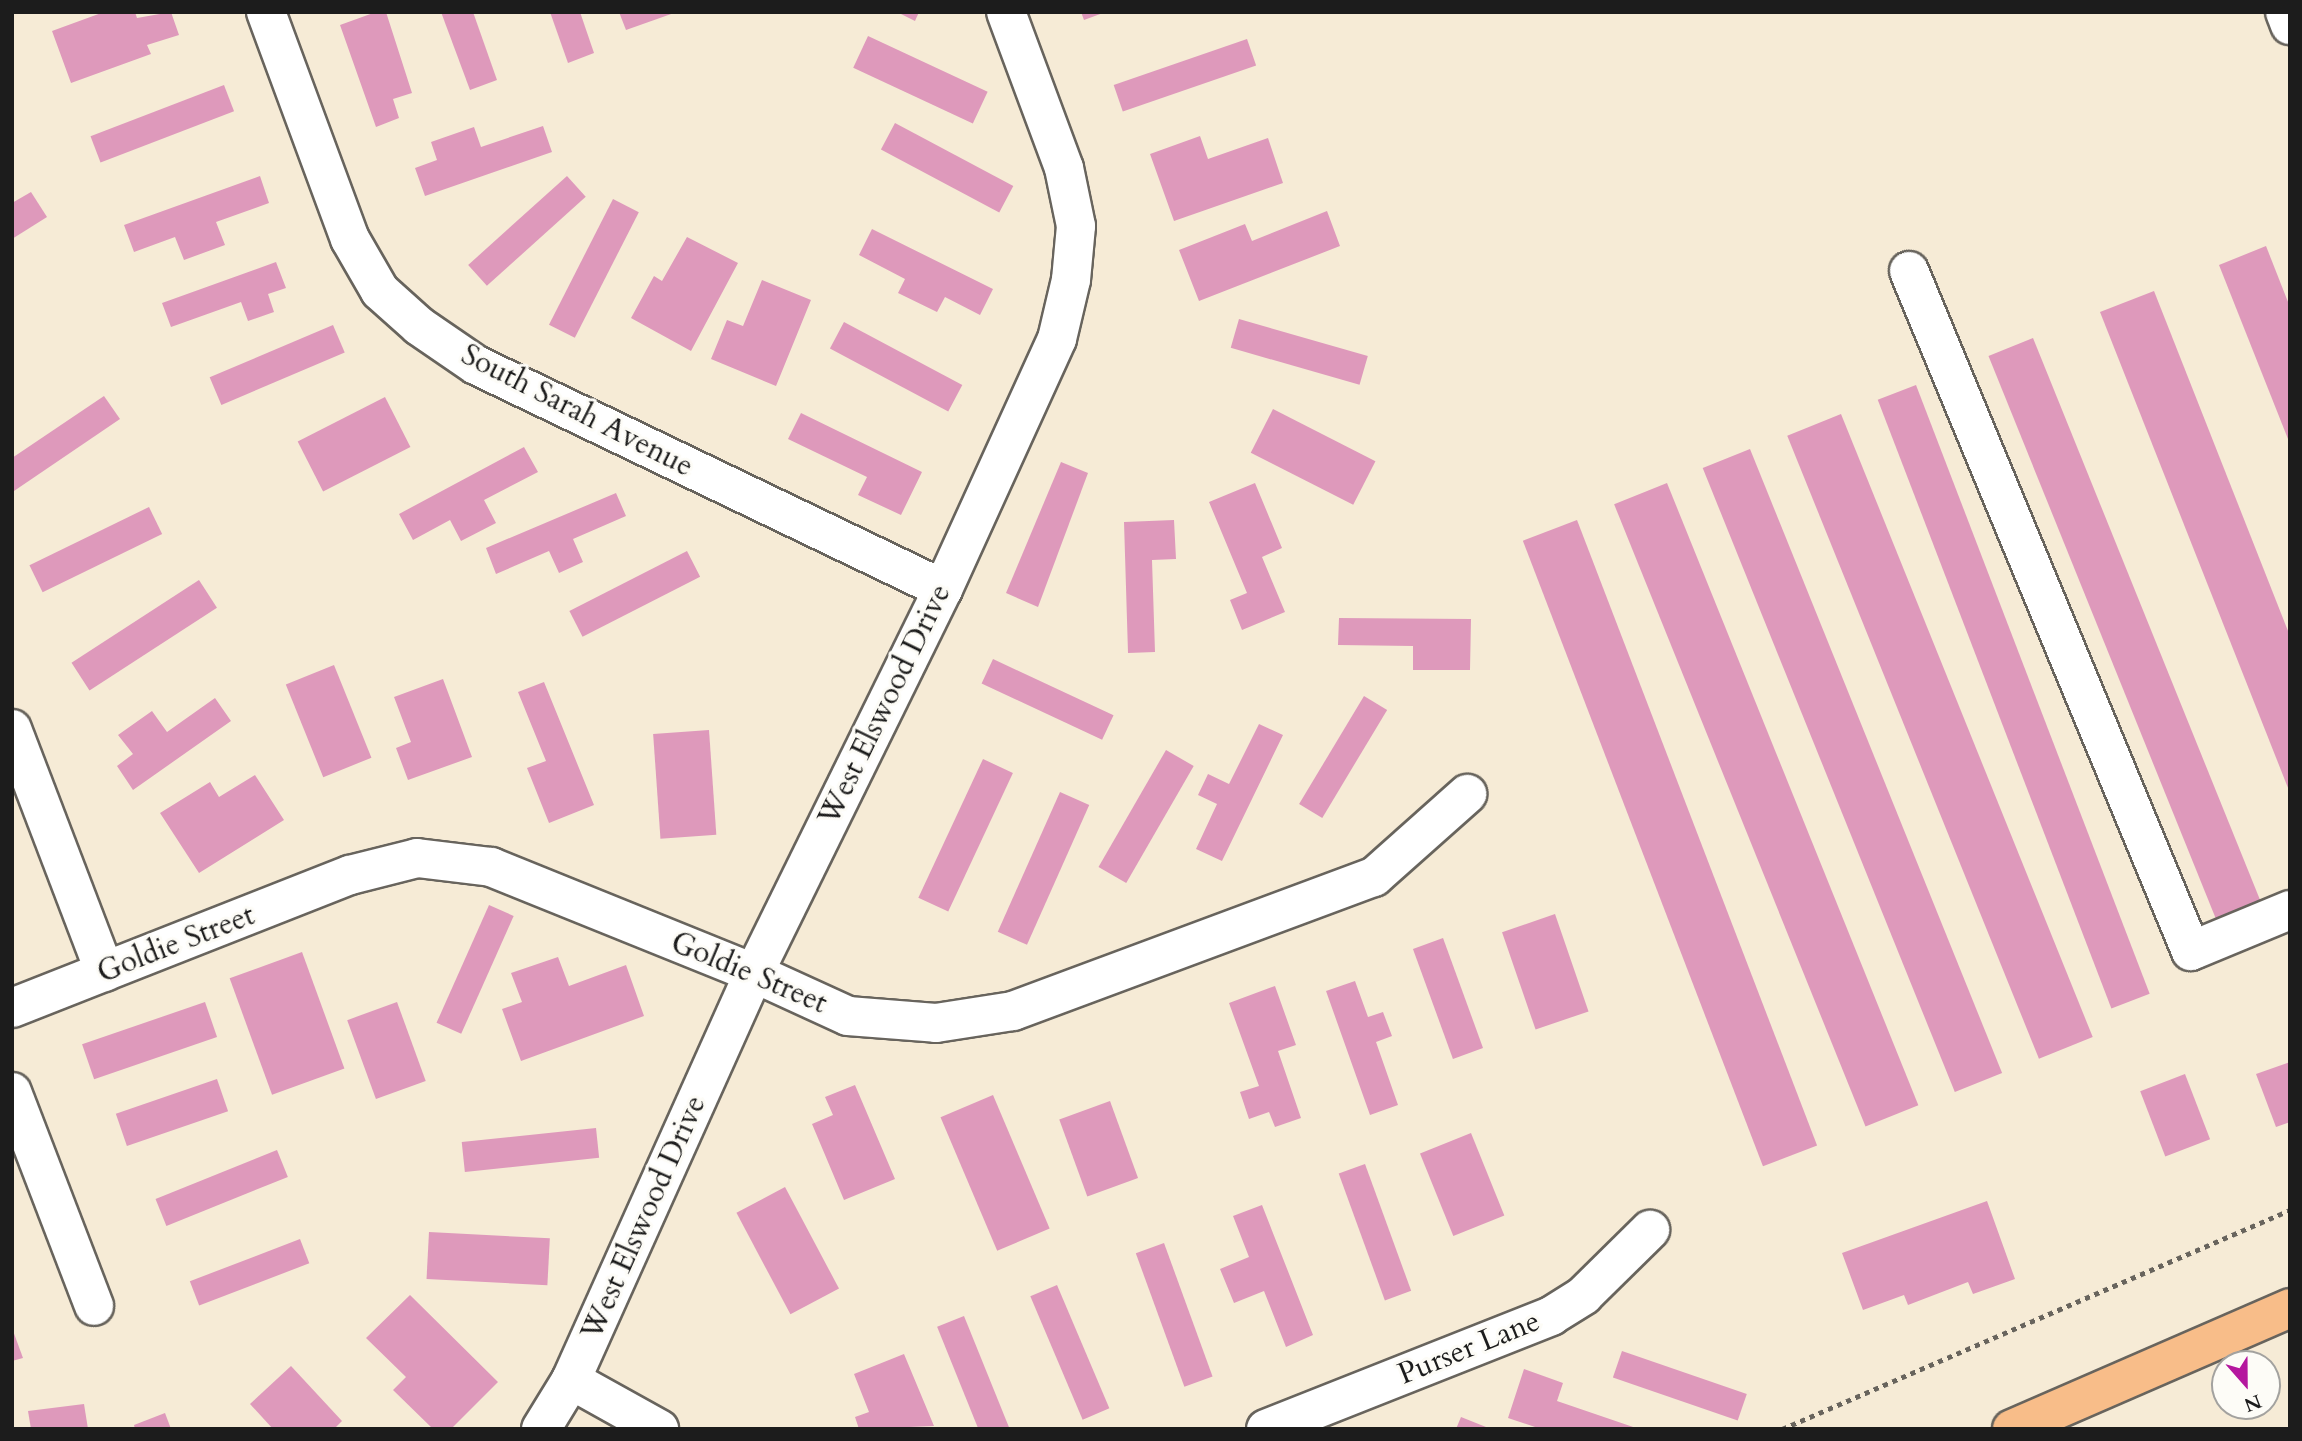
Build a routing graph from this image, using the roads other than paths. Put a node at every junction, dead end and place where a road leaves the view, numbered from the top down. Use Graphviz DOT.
graph roads {
  1 [pos="266,12"];
  2 [pos="1006,12"];
  3 [pos="2285,12"];
  4 [pos="2290,26"];
  5 [pos="1909,271"];
  6 [pos="943,589"];
  7 [pos="12,729"];
  8 [pos="1467,794"];
  9 [pos="2290,910"];
  10 [pos="105,972"];
  11 [pos="754,973"];
  12 [pos="12,1008"];
  13 [pos="12,1092"];
  14 [pos="1650,1230"];
  15 [pos="94,1307"];
  16 [pos="2290,1308"];
  17 [pos="570,1380"];
  18 [pos="541,1429"];
  19 [pos="659,1429"];
  20 [pos="1266,1429"];
  21 [pos="2012,1429"];
  1 -- 6 [label="street, South Sarah Avenue"];
  2 -- 6 [label="street, West Elswood Drive"];
  3 -- 4 [label="street"];
  5 -- 9 [label="street"];
  6 -- 11 [label="street, West Elswood Drive"];
  7 -- 10 [label="street"];
  8 -- 11 [label="street, Goldie Street"];
  10 -- 11 [label="street, Goldie Street"];
  10 -- 12 [label="street, Goldie Street"];
  11 -- 17 [label="street, West Elswood Drive"];
  13 -- 15 [label="street"];
  14 -- 20 [label="street, Purser Lane"];
  16 -- 21 [label="main road"];
  17 -- 18 [label="street, West Elswood Drive"];
  17 -- 19 [label="street"];
}
